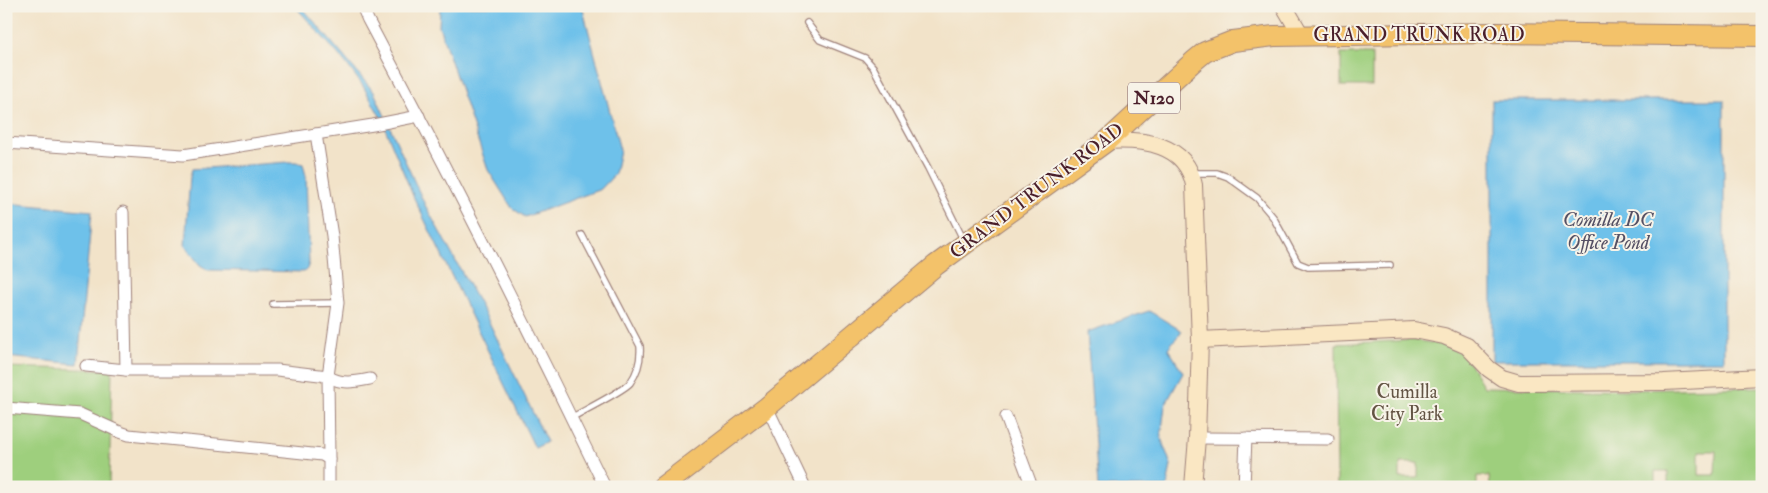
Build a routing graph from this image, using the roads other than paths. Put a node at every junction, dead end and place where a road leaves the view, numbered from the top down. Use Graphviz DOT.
graph roads {
  1 [pos="362,6"];
  2 [pos="1284,6"];
  3 [pos="807,23"];
  4 [pos="1301,35"];
  5 [pos="1762,36"];
  6 [pos="419,116"];
  7 [pos="316,134"];
  8 [pos="1107,141"];
  9 [pos="6,143"];
  10 [pos="1192,173"];
  11 [pos="123,212"];
  12 [pos="582,235"];
  13 [pos="965,243"];
  14 [pos="1390,266"];
  15 [pos="273,304"];
  16 [pos="338,304"];
  17 [pos="1200,340"];
  18 [pos="86,366"];
  19 [pos="126,370"];
  20 [pos="328,376"];
  21 [pos="1762,377"];
  22 [pos="370,379"];
  23 [pos="767,407"];
  24 [pos="6,408"];
  25 [pos="1006,417"];
  26 [pos="571,418"];
  27 [pos="1197,438"];
  28 [pos="1246,438"];
  29 [pos="1328,439"];
  30 [pos="329,459"];
  31 [pos="330,487"];
  32 [pos="605,487"];
  33 [pos="662,487"];
  34 [pos="805,487"];
  35 [pos="1032,487"];
  36 [pos="1193,487"];
  37 [pos="1244,487"];
  1 -- 6 [label="street"];
  2 -- 4 [label="street"];
  3 -- 13 [label="lane"];
  4 -- 5 [label="highway, GRAND TRUNK ROAD / N120"];
  4 -- 8 [label="highway, GRAND TRUNK ROAD / N120"];
  6 -- 7 [label="street"];
  6 -- 26 [label="street"];
  7 -- 9 [label="street"];
  7 -- 16 [label="street"];
  8 -- 10 [label="street"];
  8 -- 13 [label="highway, GRAND TRUNK ROAD / N120"];
  10 -- 14 [label="lane"];
  10 -- 17 [label="street"];
  11 -- 19 [label="street"];
  12 -- 26 [label="lane"];
  13 -- 23 [label="highway, GRAND TRUNK ROAD / N120"];
  15 -- 16 [label="lane"];
  16 -- 20 [label="street"];
  17 -- 21 [label="street"];
  17 -- 27 [label="street"];
  18 -- 19 [label="street"];
  19 -- 20 [label="street"];
  20 -- 22 [label="street"];
  20 -- 30 [label="street"];
  23 -- 33 [label="highway, GRAND TRUNK ROAD / N120"];
  23 -- 34 [label="street"];
  24 -- 30 [label="street"];
  25 -- 35 [label="street"];
  26 -- 32 [label="street"];
  27 -- 28 [label="street"];
  27 -- 36 [label="street"];
  28 -- 29 [label="street"];
  28 -- 37 [label="street"];
  30 -- 31 [label="street"];
}
